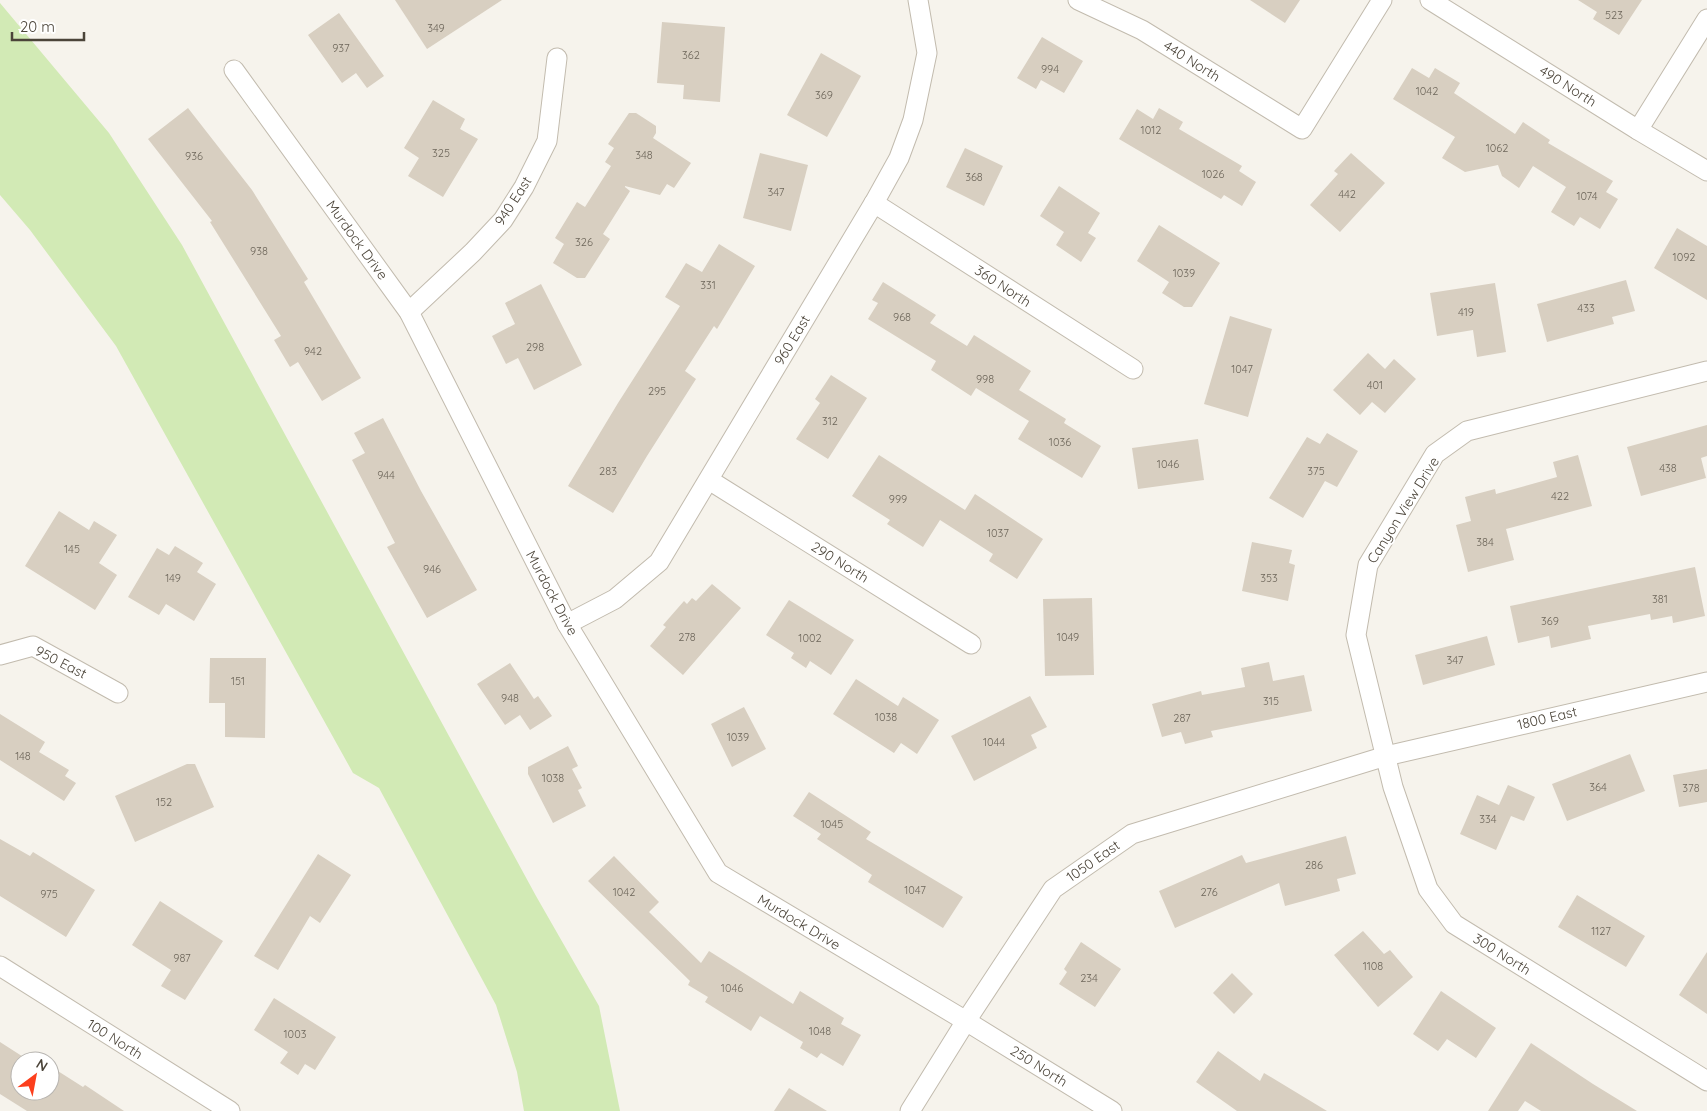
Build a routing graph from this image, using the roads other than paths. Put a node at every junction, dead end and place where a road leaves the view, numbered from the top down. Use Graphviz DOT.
graph roads {
  1 [pos="1078,0"];
  2 [pos="1382,0"];
  3 [pos="1430,0"];
  4 [pos="923,1"];
  5 [pos="1707,19"];
  6 [pos="558,58"];
  7 [pos="234,70"];
  8 [pos="1638,130"];
  9 [pos="1707,171"];
  10 [pos="874,203"];
  11 [pos="409,312"];
  12 [pos="1133,369"];
  13 [pos="1707,371"];
  14 [pos="709,480"];
  15 [pos="567,624"];
  16 [pos="971,644"];
  17 [pos="0,654"];
  18 [pos="1707,682"];
  19 [pos="118,693"];
  20 [pos="1386,756"];
  21 [pos="0,966"];
  22 [pos="966,1021"];
  23 [pos="1707,1081"];
  24 [pos="230,1111"];
  25 [pos="910,1111"];
  26 [pos="1112,1111"];
  1 -- 2 [label="street, 440 North"];
  3 -- 8 [label="street, 490 North"];
  4 -- 10 [label="street, 960 East"];
  5 -- 8 [label="street"];
  6 -- 11 [label="street, 940 East"];
  7 -- 11 [label="street, Murdock Drive"];
  8 -- 9 [label="street, 490 North"];
  10 -- 12 [label="street, 360 North"];
  10 -- 14 [label="street, 960 East"];
  11 -- 15 [label="street, Murdock Drive"];
  13 -- 20 [label="street, Canyon View Drive"];
  14 -- 15 [label="street, 960 East"];
  14 -- 16 [label="street, 290 North"];
  15 -- 22 [label="street, Murdock Drive"];
  17 -- 19 [label="street, 950 East"];
  18 -- 20 [label="street, 1800 East"];
  20 -- 22 [label="street, 1050 East"];
  20 -- 23 [label="street, 300 North"];
  21 -- 24 [label="street, 100 North"];
  22 -- 25 [label="street, 1050 East"];
  22 -- 26 [label="street, 250 North"];
}
